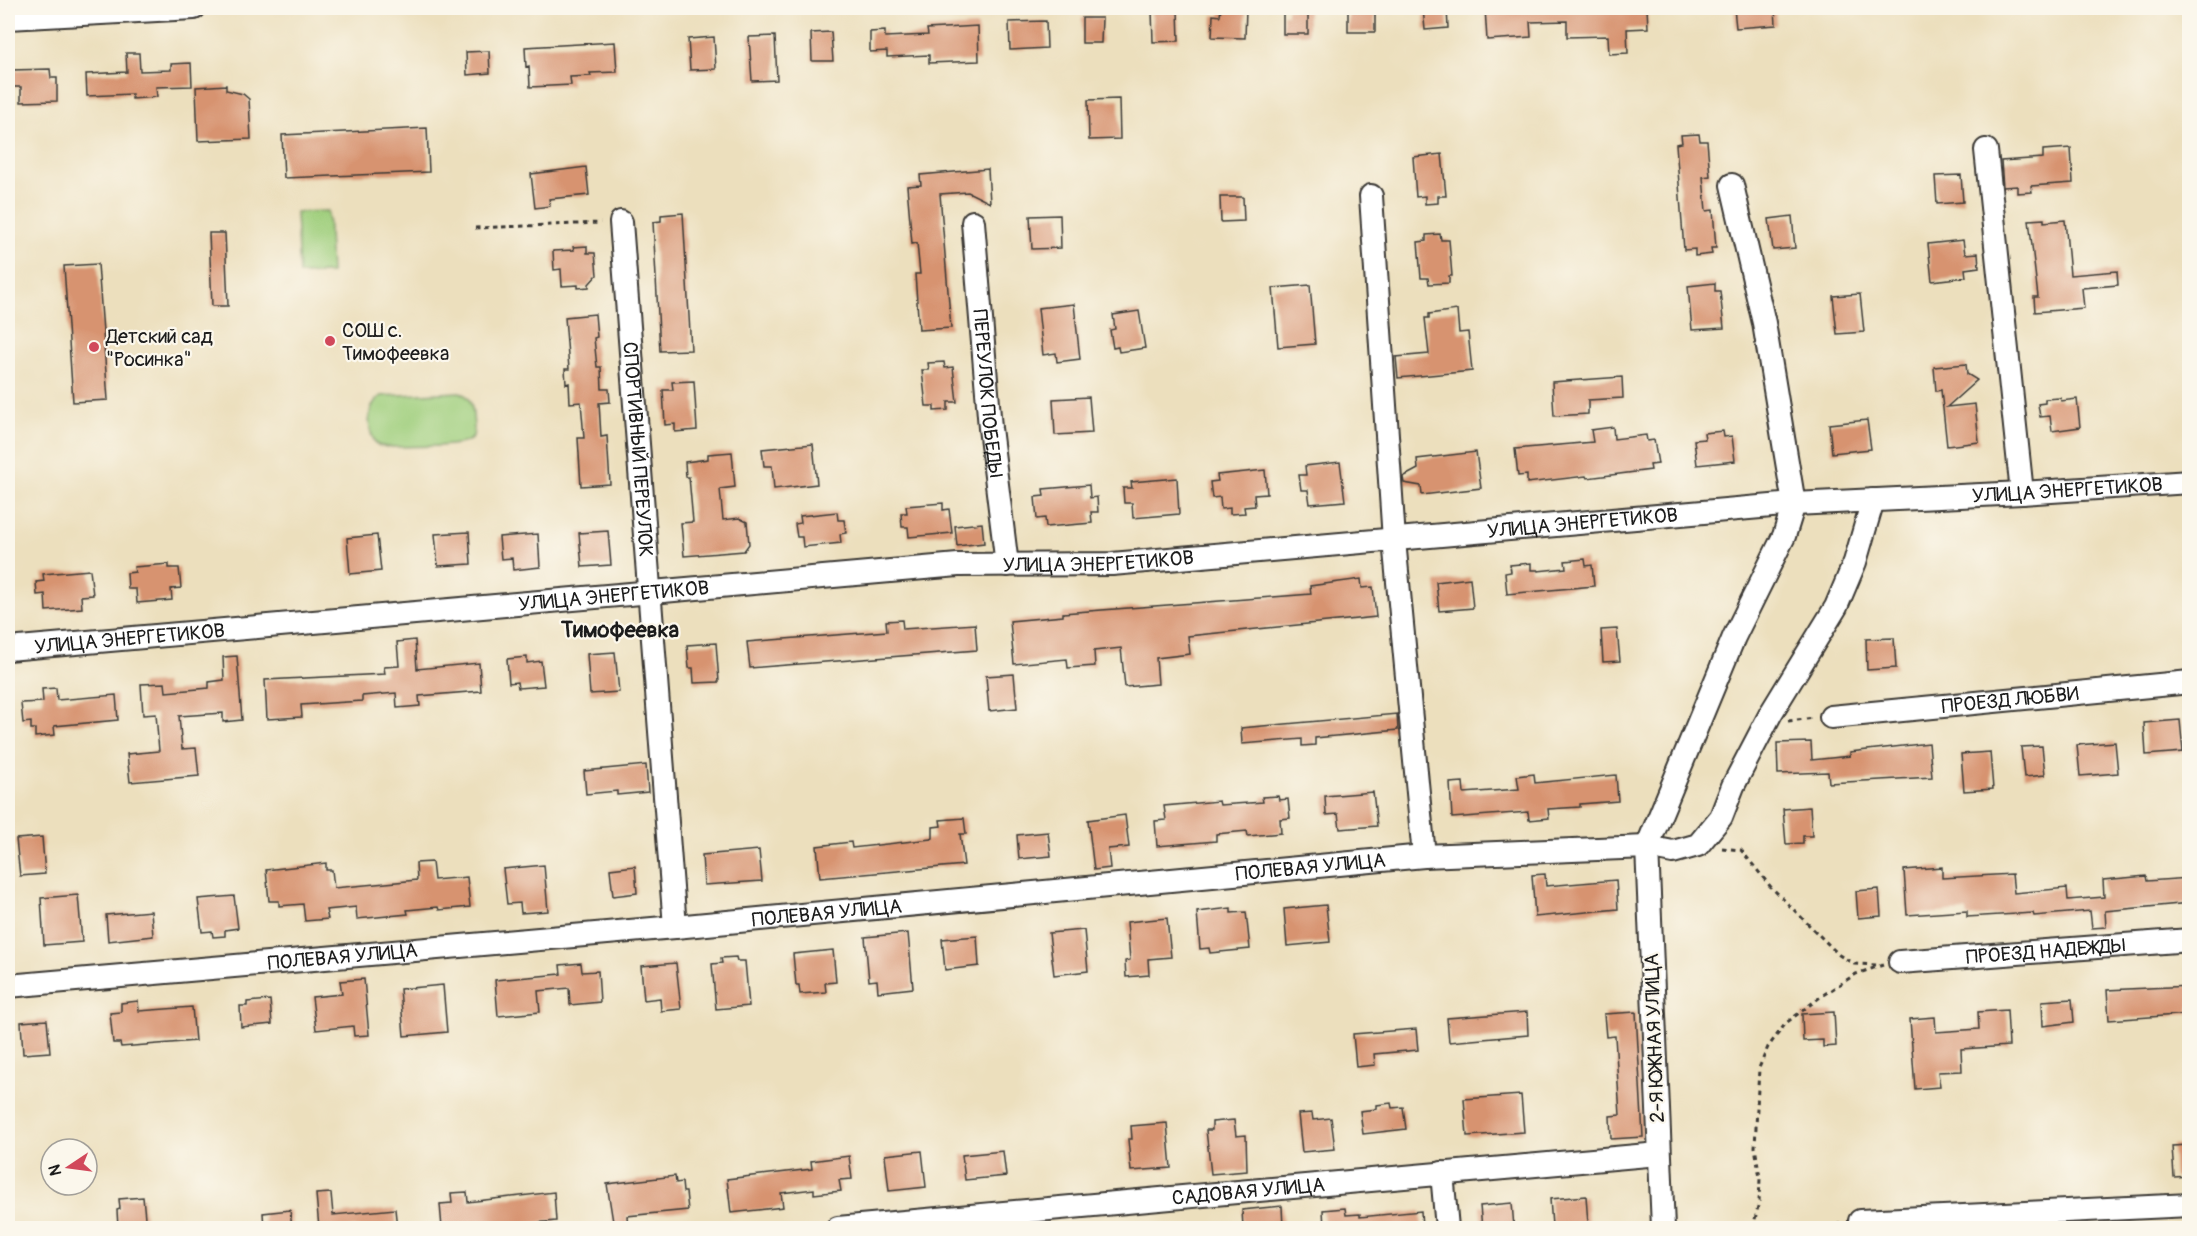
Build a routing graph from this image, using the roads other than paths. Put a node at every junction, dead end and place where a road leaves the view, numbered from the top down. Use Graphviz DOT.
graph roads {
  1 [pos="194,8"];
  2 [pos="8,18"];
  3 [pos="1986,150"];
  4 [pos="1732,186"];
  5 [pos="1371,196"];
  6 [pos="621,222"];
  7 [pos="973,222"];
  8 [pos="2190,482"];
  9 [pos="2022,493"];
  10 [pos="1873,500"];
  11 [pos="1794,504"];
  12 [pos="1394,540"];
  13 [pos="1007,566"];
  14 [pos="649,592"];
  15 [pos="8,649"];
  16 [pos="2190,682"];
  17 [pos="1831,717"];
  18 [pos="1647,847"];
  19 [pos="1424,856"];
  20 [pos="675,927"];
  21 [pos="2190,940"];
  22 [pos="1891,963"];
  23 [pos="8,986"];
  24 [pos="1659,1154"];
  25 [pos="1442,1173"];
  26 [pos="2190,1204"];
  27 [pos="1860,1221"];
  28 [pos="838,1228"];
  29 [pos="1448,1228"];
  30 [pos="1664,1228"];
  1 -- 2 [label="street"];
  3 -- 9 [label="street"];
  4 -- 11 [label="street"];
  5 -- 12 [label="street"];
  6 -- 14 [label="street, СПОРТИВНЫЙ ПЕРЕУЛОК"];
  7 -- 13 [label="street, ПЕРЕУЛОК ПОБЕДЫ"];
  8 -- 9 [label="street, УЛИЦА ЭНЕРГЕТИКОВ"];
  9 -- 10 [label="street, УЛИЦА ЭНЕРГЕТИКОВ"];
  10 -- 11 [label="street, УЛИЦА ЭНЕРГЕТИКОВ"];
  10 -- 18 [label="street, ПОЛЕВАЯ УЛИЦА"];
  11 -- 12 [label="street, УЛИЦА ЭНЕРГЕТИКОВ"];
  11 -- 18 [label="street"];
  12 -- 13 [label="street, УЛИЦА ЭНЕРГЕТИКОВ"];
  12 -- 19 [label="street"];
  13 -- 14 [label="street, УЛИЦА ЭНЕРГЕТИКОВ"];
  14 -- 15 [label="street, УЛИЦА ЭНЕРГЕТИКОВ"];
  14 -- 20 [label="street, СПОРТИВНЫЙ ПЕРЕУЛОК"];
  16 -- 17 [label="street, ПРОЕЗД ЛЮБВИ"];
  18 -- 19 [label="street, ПОЛЕВАЯ УЛИЦА"];
  18 -- 24 [label="street, 2-Я ЮЖНАЯ УЛИЦА"];
  19 -- 20 [label="street, ПОЛЕВАЯ УЛИЦА"];
  20 -- 23 [label="street, ПОЛЕВАЯ УЛИЦА"];
  21 -- 22 [label="street, ПРОЕЗД НАДЕЖДЫ"];
  24 -- 25 [label="street, САДОВАЯ УЛИЦА"];
  24 -- 30 [label="street, 2-Я ЮЖНАЯ УЛИЦА"];
  25 -- 28 [label="street, САДОВАЯ УЛИЦА"];
  25 -- 29 [label="street"];
  26 -- 27 [label="street"];
}
